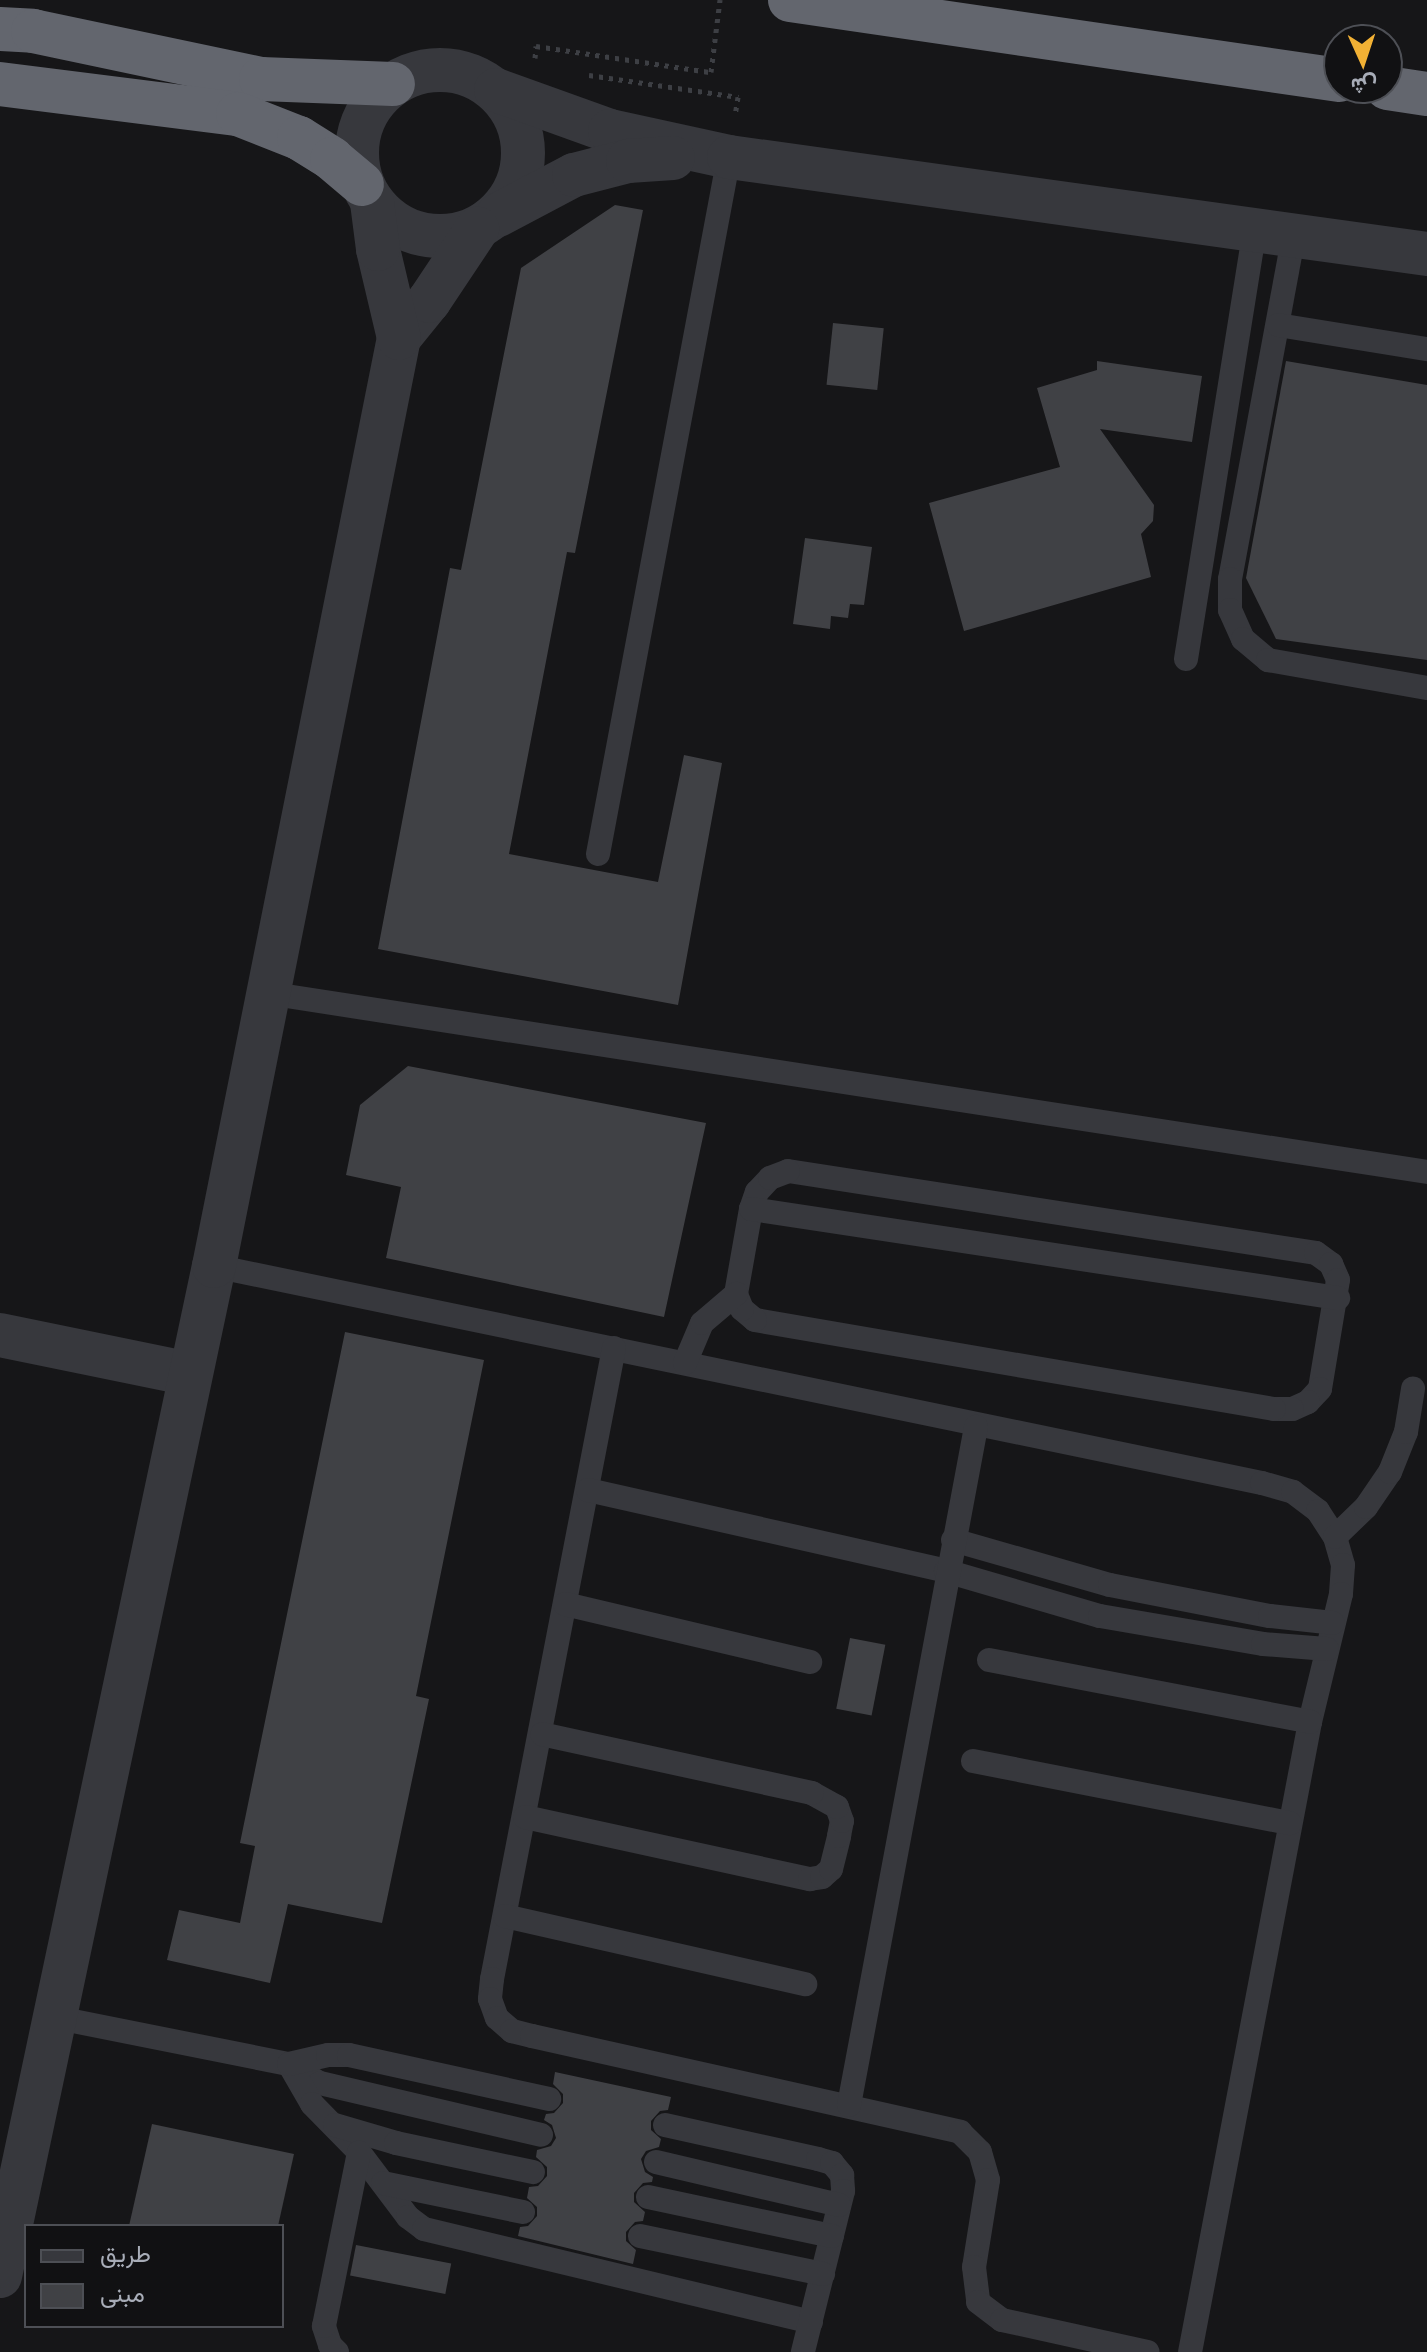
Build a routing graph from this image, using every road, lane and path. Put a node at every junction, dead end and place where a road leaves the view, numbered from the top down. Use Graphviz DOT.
graph roads {
  1 [pos="720,0"];
  2 [pos="790,0"];
  3 [pos="0,29"];
  4 [pos="533,67"];
  5 [pos="580,74"];
  6 [pos="1323,78"];
  7 [pos="0,84"];
  8 [pos="393,84"];
  9 [pos="496,90"];
  10 [pos="1403,90"];
  11 [pos="1427,94"];
  12 [pos="738,97"];
  13 [pos="729,157"];
  14 [pos="367,193"];
  15 [pos="486,223"];
  16 [pos="1275,231"];
  17 [pos="1427,254"];
  18 [pos="1278,325"];
  19 [pos="399,338"];
  20 [pos="1427,349"];
  21 [pos="1186,659"];
  22 [pos="1427,688"];
  23 [pos="598,854"];
  24 [pos="267,993"];
  25 [pos="1427,1172"];
  26 [pos="751,1209"];
  27 [pos="214,1266"];
  28 [pos="736,1294"];
  29 [pos="1338,1298"];
  30 [pos="0,1335"];
  31 [pos="614,1348"];
  32 [pos="685,1363"];
  33 [pos="190,1374"];
  34 [pos="1413,1389"];
  35 [pos="976,1427"];
  36 [pos="588,1490"];
  37 [pos="1335,1537"];
  38 [pos="953,1540"];
  39 [pos="946,1571"];
  40 [pos="565,1604"];
  41 [pos="1333,1623"];
  42 [pos="1327,1649"];
  43 [pos="989,1660"];
  44 [pos="810,1662"];
  45 [pos="1310,1722"];
  46 [pos="542,1734"];
  47 [pos="973,1761"];
  48 [pos="525,1817"];
  49 [pos="1290,1823"];
  50 [pos="505,1916"];
  51 [pos="805,1984"];
  52 [pos="53,2017"];
  53 [pos="289,2064"];
  54 [pos="549,2099"];
  55 [pos="849,2105"];
  56 [pos="333,2125"];
  57 [pos="665,2125"];
  58 [pos="541,2135"];
  59 [pos="359,2152"];
  60 [pos="656,2162"];
  61 [pos="533,2172"];
  62 [pos="383,2183"];
  63 [pos="648,2197"];
  64 [pos="839,2205"];
  65 [pos="523,2212"];
  66 [pos="640,2236"];
  67 [pos="832,2236"];
  68 [pos="823,2274"];
  69 [pos="0,2276"];
  70 [pos="811,2322"];
  71 [pos="337,2352"];
  72 [pos="803,2352"];
  73 [pos="1148,2352"];
  74 [pos="1190,2352"];
  1 -- 4 [label="path"];
  2 -- 6 [label="highway"];
  3 -- 8 [label="highway"];
  5 -- 12 [label="path"];
  7 -- 14 [label="highway"];
  8 -- 9 [label="street"];
  8 -- 14 [label="street"];
  9 -- 13 [label="street"];
  9 -- 15 [label="street"];
  10 -- 11 [label="highway"];
  13 -- 15 [label="street"];
  13 -- 16 [label="street"];
  13 -- 23 [label="lane"];
  14 -- 15 [label="street"];
  14 -- 19 [label="street"];
  15 -- 19 [label="street"];
  16 -- 17 [label="street"];
  16 -- 18 [label="lane"];
  16 -- 21 [label="lane"];
  18 -- 20 [label="lane"];
  18 -- 22 [label="lane"];
  19 -- 24 [label="street"];
  24 -- 25 [label="lane"];
  24 -- 27 [label="street"];
  26 -- 28 [label="lane"];
  26 -- 29 [label="lane"];
  26 -- 29 [label="lane"];
  27 -- 31 [label="lane"];
  27 -- 33 [label="street"];
  28 -- 29 [label="lane"];
  28 -- 32 [label="lane"];
  30 -- 33 [label="street"];
  31 -- 32 [label="lane"];
  31 -- 36 [label="lane"];
  32 -- 35 [label="lane"];
  33 -- 52 [label="street"];
  34 -- 37 [label="lane"];
  35 -- 37 [label="lane"];
  35 -- 38 [label="lane"];
  36 -- 39 [label="lane"];
  36 -- 40 [label="lane"];
  37 -- 41 [label="lane"];
  38 -- 39 [label="lane"];
  38 -- 41 [label="lane"];
  39 -- 42 [label="lane"];
  39 -- 55 [label="lane"];
  40 -- 44 [label="lane"];
  40 -- 46 [label="lane"];
  41 -- 42 [label="lane"];
  42 -- 45 [label="lane"];
  43 -- 45 [label="lane"];
  45 -- 49 [label="lane"];
  46 -- 48 [label="lane"];
  46 -- 48 [label="lane"];
  47 -- 49 [label="lane"];
  48 -- 50 [label="lane"];
  49 -- 74 [label="lane"];
  50 -- 51 [label="lane"];
  50 -- 55 [label="lane"];
  52 -- 53 [label="lane"];
  52 -- 69 [label="street"];
  53 -- 54 [label="lane"];
  53 -- 56 [label="lane"];
  53 -- 58 [label="lane"];
  55 -- 73 [label="lane"];
  56 -- 59 [label="lane"];
  56 -- 61 [label="lane"];
  57 -- 64 [label="lane"];
  59 -- 62 [label="lane"];
  59 -- 71 [label="lane"];
  60 -- 64 [label="lane"];
  62 -- 65 [label="lane"];
  62 -- 70 [label="lane"];
  63 -- 67 [label="lane"];
  64 -- 67 [label="lane"];
  66 -- 68 [label="lane"];
  67 -- 68 [label="lane"];
  68 -- 70 [label="lane"];
  70 -- 72 [label="lane"];
}
